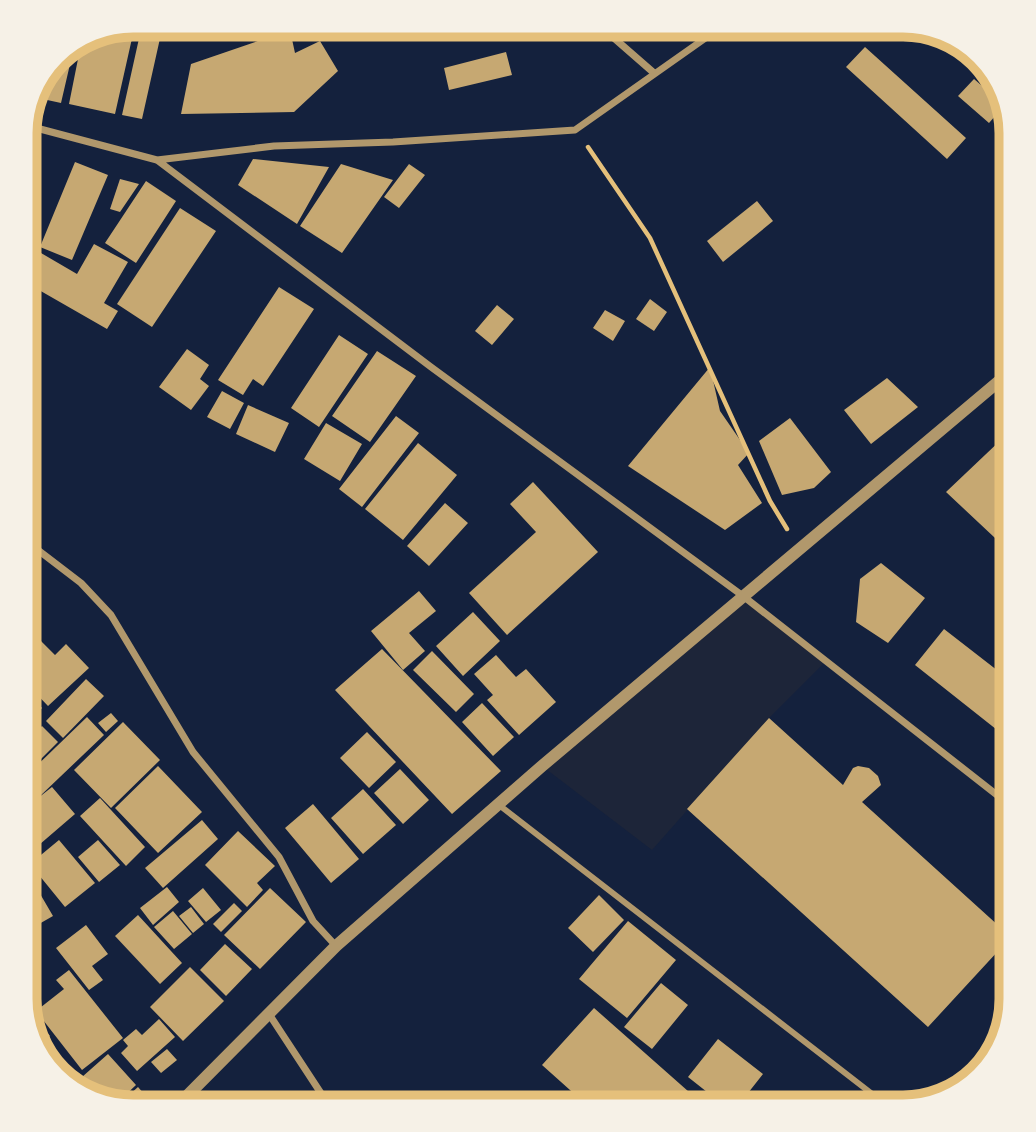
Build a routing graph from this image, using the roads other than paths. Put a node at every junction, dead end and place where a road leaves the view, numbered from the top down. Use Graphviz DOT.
graph roads {
  1 [pos="612,37"];
  2 [pos="706,37"];
  3 [pos="654,73"];
  4 [pos="37,128"];
  5 [pos="157,160"];
  6 [pos="999,382"];
  7 [pos="37,549"];
  8 [pos="743,596"];
  9 [pos="999,796"];
  10 [pos="499,805"];
  11 [pos="336,946"];
  12 [pos="268,1013"];
  13 [pos="189,1095"];
  14 [pos="322,1095"];
  15 [pos="872,1095"];
  1 -- 3 [label="street"];
  2 -- 3 [label="street"];
  3 -- 5 [label="street"];
  4 -- 5 [label="street"];
  5 -- 8 [label="street"];
  6 -- 8 [label="street"];
  7 -- 11 [label="street"];
  8 -- 9 [label="street"];
  8 -- 10 [label="street"];
  10 -- 11 [label="street"];
  10 -- 15 [label="street"];
  11 -- 12 [label="street"];
  12 -- 13 [label="street"];
  12 -- 14 [label="street"];
}
